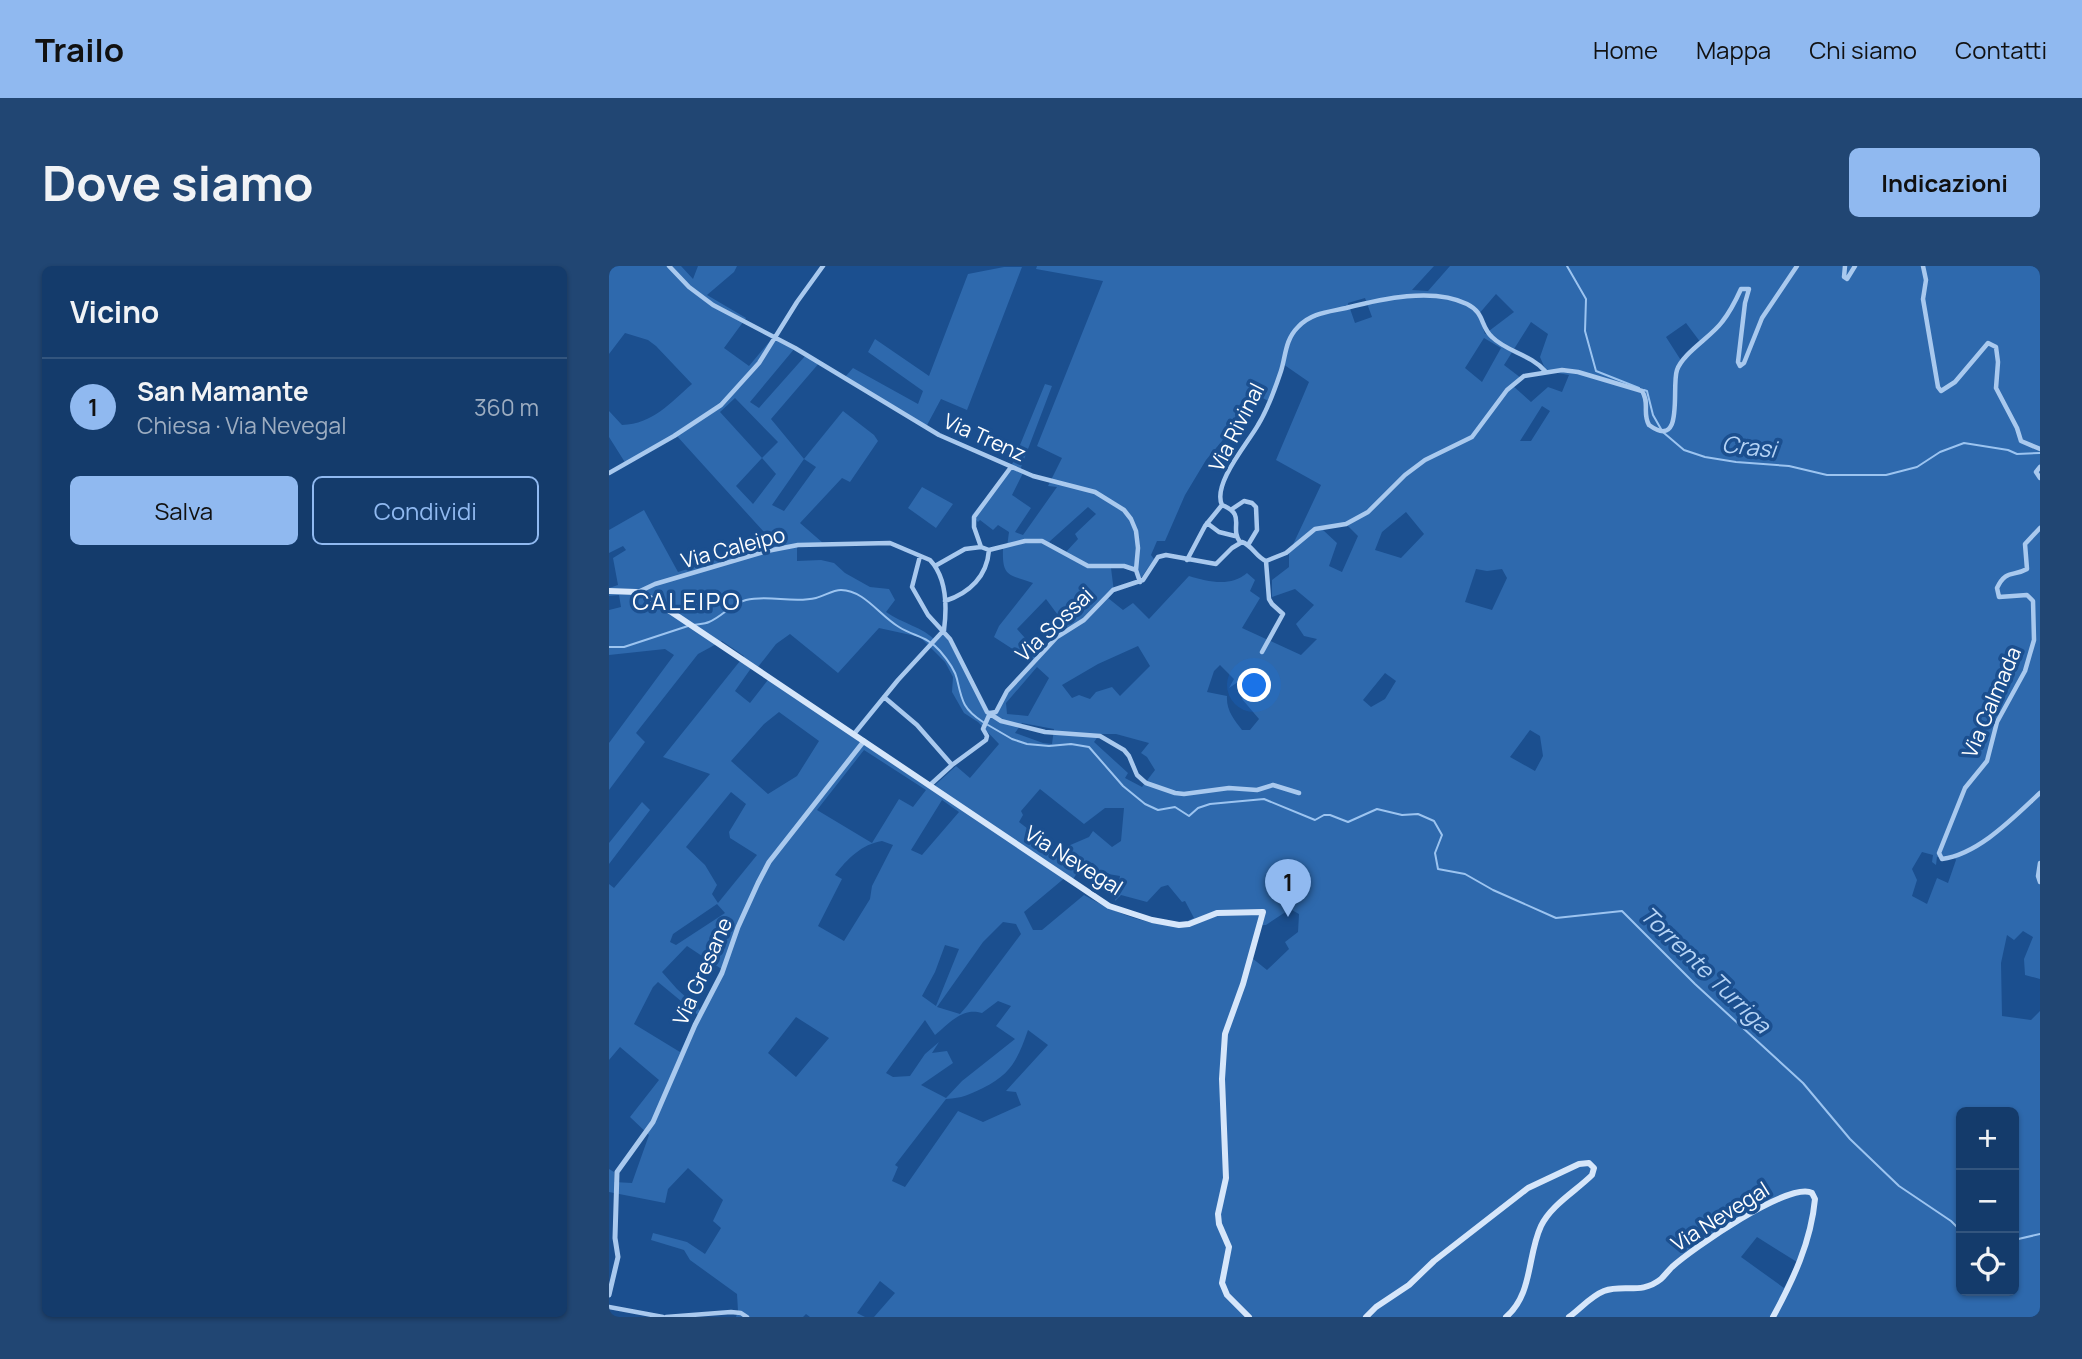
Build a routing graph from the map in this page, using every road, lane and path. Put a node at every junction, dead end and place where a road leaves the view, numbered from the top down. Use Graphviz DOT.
graph roads {
  1 [pos="669,266"];
  2 [pos="823,266"];
  3 [pos="1797,266"];
  4 [pos="1845,266"];
  5 [pos="1855,266"];
  6 [pos="1923,266"];
  7 [pos="774,336"];
  8 [pos="1546,372"];
  9 [pos="2040,449"];
  10 [pos="1011,467"];
  11 [pos="2040,467"];
  12 [pos="609,473"];
  13 [pos="2040,478"];
  14 [pos="1222,505"];
  15 [pos="1232,509"];
  16 [pos="1207,523"];
  17 [pos="2040,528"];
  18 [pos="1235,536"];
  19 [pos="1240,542"];
  20 [pos="1248,545"];
  21 [pos="981,547"];
  22 [pos="989,550"];
  23 [pos="920,556"];
  24 [pos="1187,560"];
  25 [pos="1266,561"];
  26 [pos="935,566"];
  27 [pos="1136,570"];
  28 [pos="1140,582"];
  29 [pos="609,591"];
  30 [pos="636,592"];
  31 [pos="945,601"];
  32 [pos="944,630"];
  33 [pos="1262,652"];
  34 [pos="884,697"];
  35 [pos="989,715"];
  36 [pos="854,734"];
  37 [pos="864,741"];
  38 [pos="952,765"];
  39 [pos="929,786"];
  40 [pos="1299,793"];
  41 [pos="2040,793"];
  42 [pos="2040,863"];
  43 [pos="2040,882"];
  44 [pos="612,1230"];
  45 [pos="611,1282"];
  46 [pos="609,1295"];
  47 [pos="609,1307"];
  48 [pos="664,1317"];
  49 [pos="747,1317"];
  50 [pos="1249,1317"];
  51 [pos="1366,1317"];
  52 [pos="1506,1317"];
  53 [pos="1569,1317"];
  54 [pos="1773,1317"];
  1 -- 7 [label="street, Via Trenz"];
  2 -- 7 [label="street"];
  3 -- 8 [label="street"];
  4 -- 5 [label="street"];
  6 -- 9 [label="street"];
  7 -- 10 [label="street, Via Trenz"];
  7 -- 12 [label="street"];
  8 -- 14 [label="street, Via Rivinal"];
  8 -- 25 [label="street"];
  10 -- 21 [label="street"];
  10 -- 27 [label="street, Via Trenz"];
  11 -- 13 [label="street"];
  14 -- 15 [label="street, Via Rivinal"];
  14 -- 16 [label="street, Via Rivinal"];
  15 -- 18 [label="street"];
  15 -- 20 [label="street, Via Rivinal"];
  16 -- 18 [label="street"];
  16 -- 24 [label="street, Via Rivinal"];
  17 -- 41 [label="street, Via Calmada"];
  18 -- 19 [label="street"];
  19 -- 20 [label="street"];
  19 -- 24 [label="street, Via Sossai"];
  20 -- 25 [label="street"];
  21 -- 22 [label="street"];
  21 -- 26 [label="street"];
  22 -- 27 [label="street"];
  22 -- 31 [label="street"];
  23 -- 26 [label="street, Via Caleipo"];
  23 -- 30 [label="street, Via Caleipo"];
  23 -- 32 [label="street"];
  24 -- 28 [label="street, Via Sossai"];
  25 -- 33 [label="street"];
  26 -- 31 [label="street"];
  27 -- 28 [label="street, Via Trenz"];
  28 -- 35 [label="street, Via Sossai"];
  29 -- 30 [label="main road"];
  30 -- 36 [label="main road, Via Nevegal"];
  31 -- 32 [label="street"];
  32 -- 34 [label="street"];
  32 -- 35 [label="street"];
  34 -- 36 [label="street"];
  34 -- 38 [label="street"];
  35 -- 38 [label="street"];
  35 -- 40 [label="street"];
  36 -- 37 [label="main road, Via Nevegal"];
  37 -- 39 [label="main road, Via Nevegal"];
  37 -- 44 [label="street, Via Gresane"];
  38 -- 39 [label="street"];
  39 -- 50 [label="main road, Via Nevegal"];
  42 -- 43 [label="street"];
  44 -- 45 [label="street, Via Gresane"];
  45 -- 46 [label="street, Via Gresane"];
  47 -- 48 [label="street"];
  48 -- 49 [label="street"];
  51 -- 52 [label="main road"];
  53 -- 54 [label="main road, Via Nevegal"];
}
